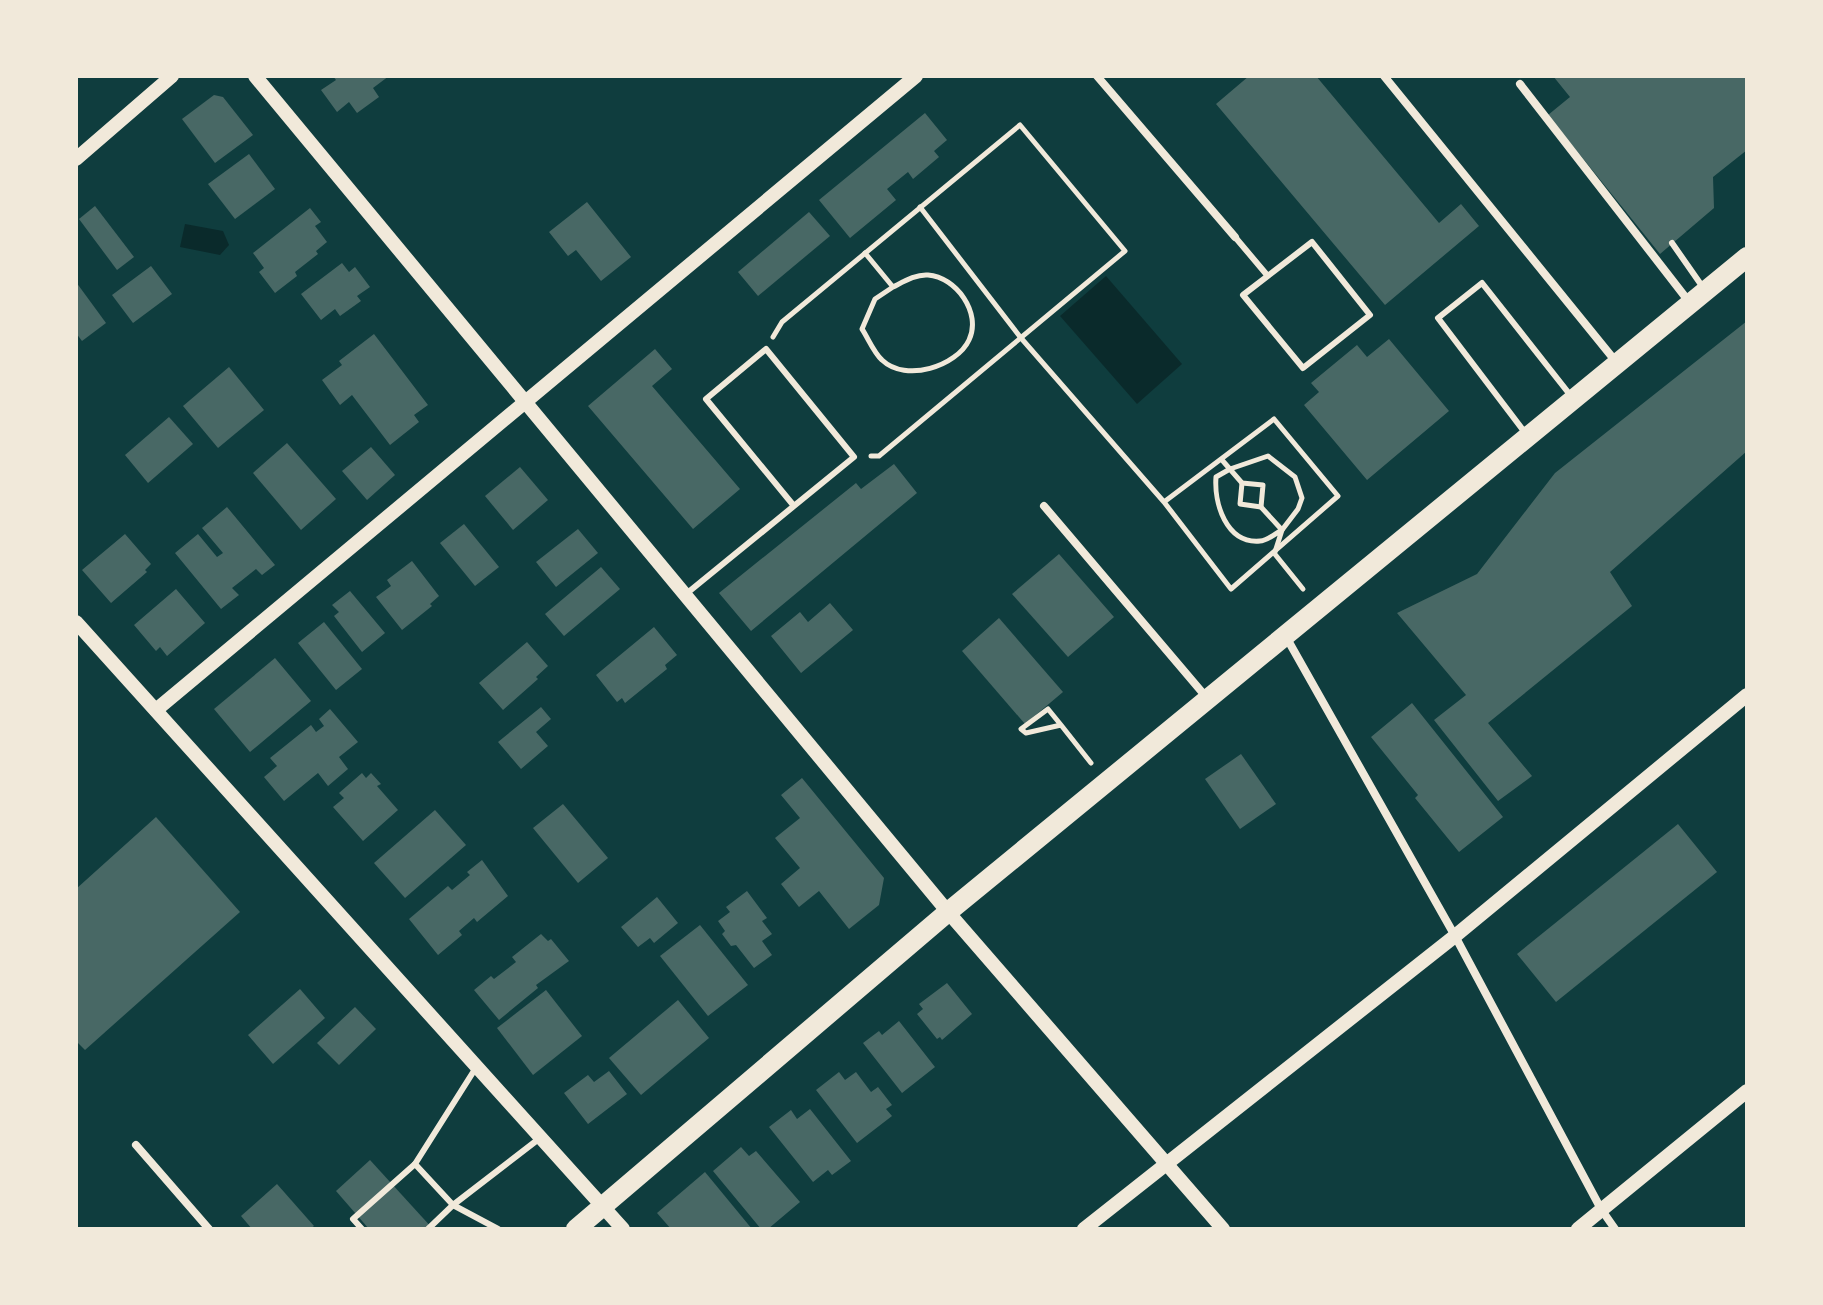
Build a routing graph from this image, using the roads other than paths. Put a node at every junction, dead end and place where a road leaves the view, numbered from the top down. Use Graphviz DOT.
graph roads {
  1 [pos="172,76"];
  2 [pos="255,76"];
  3 [pos="916,76"];
  4 [pos="1097,76"];
  5 [pos="1384,76"];
  6 [pos="1520,84"];
  7 [pos="76,159"];
  8 [pos="1235,237"];
  9 [pos="1672,243"];
  10 [pos="1747,257"];
  11 [pos="1267,275"];
  12 [pos="1698,297"];
  13 [pos="1617,364"];
  14 [pos="1574,399"];
  15 [pos="526,401"];
  16 [pos="1528,437"];
  17 [pos="794,506"];
  18 [pos="1044,506"];
  19 [pos="686,594"];
  20 [pos="76,622"];
  21 [pos="1285,635"];
  22 [pos="1747,695"];
  23 [pos="1208,699"];
  24 [pos="156,710"];
  25 [pos="948,912"];
  26 [pos="1455,936"];
  27 [pos="477,1066"];
  28 [pos="1747,1091"];
  29 [pos="541,1138"];
  30 [pos="136,1145"];
  31 [pos="1165,1163"];
  32 [pos="415,1164"];
  33 [pos="453,1205"];
  34 [pos="602,1205"];
  35 [pos="1601,1209"];
  36 [pos="209,1229"];
  37 [pos="362,1229"];
  38 [pos="428,1229"];
  39 [pos="498,1229"];
  40 [pos="576,1229"];
  41 [pos="623,1229"];
  42 [pos="1084,1229"];
  43 [pos="1223,1229"];
  44 [pos="1578,1229"];
  45 [pos="1615,1229"];
  1 -- 7 [label="street"];
  2 -- 15 [label="street"];
  3 -- 15 [label="street"];
  4 -- 8 [label="street"];
  5 -- 13 [label="street"];
  6 -- 12 [label="street"];
  8 -- 11 [label="lane"];
  9 -- 12 [label="lane"];
  10 -- 12 [label="main road"];
  11 -- 11 [label="lane"];
  12 -- 13 [label="main road"];
  13 -- 14 [label="main road"];
  14 -- 16 [label="main road"];
  14 -- 16 [label="lane"];
  15 -- 19 [label="street"];
  15 -- 24 [label="street"];
  16 -- 21 [label="main road"];
  17 -- 17 [label="lane"];
  17 -- 19 [label="lane"];
  18 -- 23 [label="street"];
  19 -- 25 [label="street"];
  20 -- 24 [label="street"];
  21 -- 23 [label="main road"];
  21 -- 26 [label="street"];
  22 -- 26 [label="street"];
  23 -- 25 [label="main road"];
  24 -- 27 [label="street"];
  25 -- 31 [label="street"];
  25 -- 34 [label="main road"];
  26 -- 31 [label="street"];
  26 -- 35 [label="street"];
  27 -- 29 [label="street"];
  27 -- 32 [label="lane"];
  28 -- 35 [label="street"];
  29 -- 33 [label="lane"];
  29 -- 34 [label="street"];
  30 -- 36 [label="street"];
  31 -- 42 [label="street"];
  31 -- 43 [label="street"];
  32 -- 33 [label="lane"];
  32 -- 37 [label="lane"];
  33 -- 38 [label="lane"];
  33 -- 39 [label="lane"];
  34 -- 40 [label="main road"];
  34 -- 41 [label="street"];
  35 -- 44 [label="street"];
  35 -- 45 [label="street"];
}
